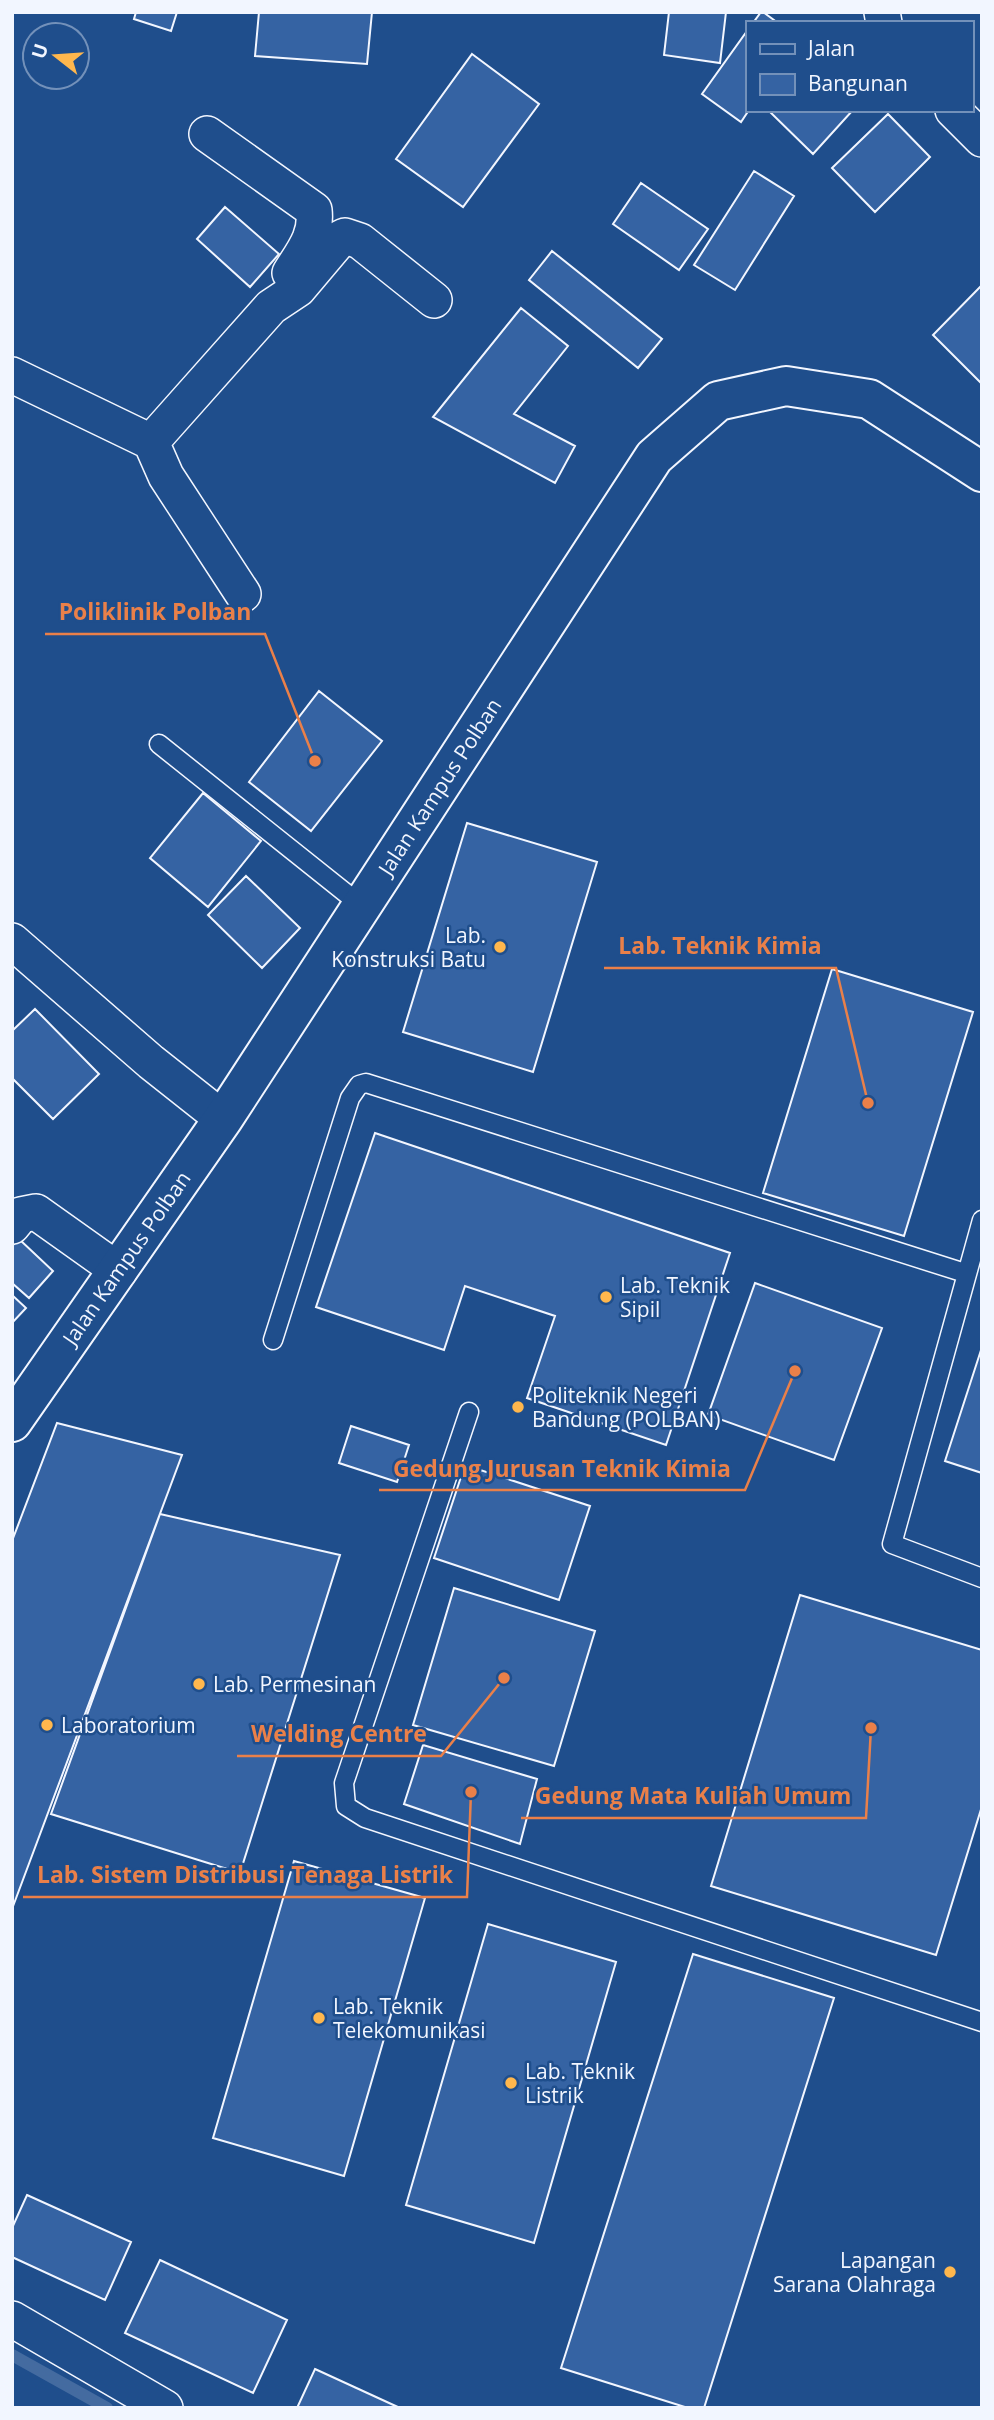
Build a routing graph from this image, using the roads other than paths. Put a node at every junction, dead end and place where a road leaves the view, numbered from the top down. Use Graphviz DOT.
graph roads {
  1 [pos="955,112"];
  2 [pos="206,134"];
  3 [pos="982,139"];
  4 [pos="433,300"];
  5 [pos="271,307"];
  6 [pos="12,375"];
  7 [pos="151,442"];
  8 [pos="982,472"];
  9 [pos="243,594"];
  10 [pos="159,744"];
  11 [pos="362,906"];
  12 [pos="12,941"];
  13 [pos="223,1119"];
  14 [pos="982,1220"];
  15 [pos="12,1226"];
  16 [pos="118,1271"];
  17 [pos="965,1273"];
  18 [pos="273,1340"];
  19 [pos="469,1412"];
  20 [pos="12,1422"];
  21 [pos="982,1577"];
  22 [pos="982,2022"];
  23 [pos="12,2319"];
  24 [pos="165,2408"];
  1 -- 3 [label="street"];
  2 -- 5 [label="street"];
  4 -- 5 [label="street"];
  5 -- 7 [label="street"];
  6 -- 7 [label="street"];
  7 -- 9 [label="street"];
  8 -- 11 [label="street, Jalan Kampus Polban"];
  10 -- 11 [label="lane"];
  11 -- 13 [label="street, Jalan Kampus Polban"];
  12 -- 13 [label="street"];
  13 -- 16 [label="street, Jalan Kampus Polban"];
  14 -- 17 [label="lane"];
  15 -- 16 [label="street"];
  16 -- 20 [label="street, Jalan Kampus Polban"];
  17 -- 18 [label="lane"];
  17 -- 21 [label="lane"];
  19 -- 22 [label="lane"];
  23 -- 24 [label="street"];
}
